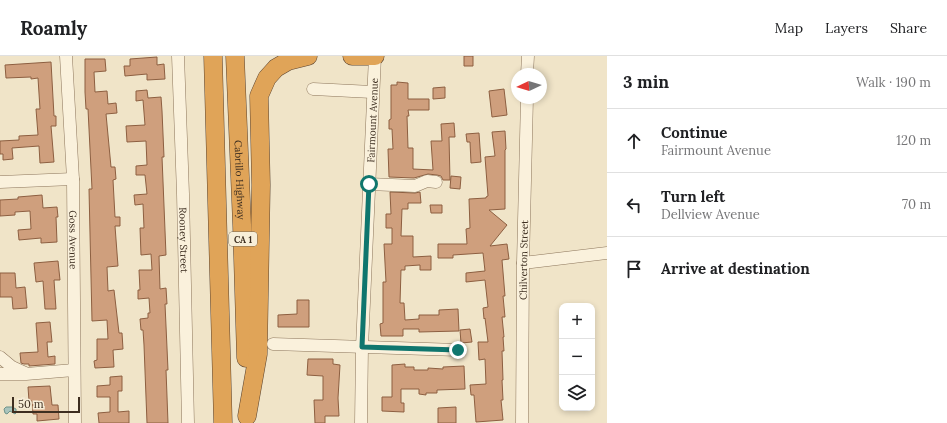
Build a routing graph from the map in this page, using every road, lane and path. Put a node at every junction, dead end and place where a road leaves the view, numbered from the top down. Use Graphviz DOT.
graph roads {
  1 [pos="66,56"];
  2 [pos="178,56"];
  3 [pos="202,56"];
  4 [pos="213,56"];
  5 [pos="235,56"];
  6 [pos="308,56"];
  7 [pos="352,56"];
  8 [pos="374,56"];
  9 [pos="528,56"];
  10 [pos="527,68"];
  11 [pos="313,88"];
  12 [pos="372,92"];
  13 [pos="527,104"];
  14 [pos="214,129"];
  15 [pos="73,179"];
  16 [pos="0,182"];
  17 [pos="436,182"];
  18 [pos="369,184"];
  19 [pos="607,253"];
  20 [pos="523,263"];
  21 [pos="273,344"];
  22 [pos="362,347"];
  23 [pos="458,350"];
  24 [pos="0,357"];
  25 [pos="74,370"];
  26 [pos="0,374"];
  27 [pos="26,374"];
  28 [pos="247,420"];
  29 [pos="75,423"];
  30 [pos="188,423"];
  31 [pos="223,423"];
  32 [pos="361,423"];
  33 [pos="522,423"];
  1 -- 15 [label="street, Goss Avenue"];
  2 -- 30 [label="street, Rooney Street"];
  3 -- 14 [label="highway"];
  4 -- 14 [label="highway, CA 1"];
  5 -- 28 [label="highway, Cabrillo Highway / CA 1"];
  6 -- 28 [label="highway"];
  7 -- 8 [label="highway"];
  8 -- 12 [label="street, Fairmount Avenue"];
  9 -- 10 [label="street"];
  11 -- 12 [label="street"];
  12 -- 18 [label="street, Fairmount Avenue"];
  13 -- 20 [label="street, Chilverton Street"];
  14 -- 31 [label="highway, CA 1"];
  15 -- 16 [label="street"];
  15 -- 25 [label="street, Goss Avenue"];
  17 -- 18 [label="street"];
  18 -- 22 [label="street, Fairmount Avenue"];
  19 -- 20 [label="street"];
  20 -- 33 [label="street, Chilverton Street"];
  21 -- 22 [label="street"];
  22 -- 23 [label="street"];
  22 -- 32 [label="street, Fairmount Avenue"];
  24 -- 27 [label="street"];
  25 -- 27 [label="street"];
  25 -- 29 [label="street, Goss Avenue"];
  26 -- 27 [label="street"];
}
